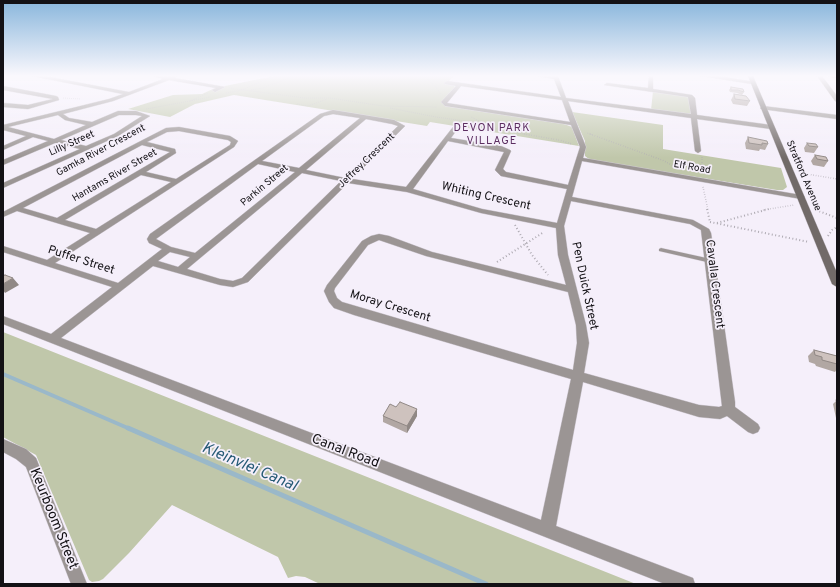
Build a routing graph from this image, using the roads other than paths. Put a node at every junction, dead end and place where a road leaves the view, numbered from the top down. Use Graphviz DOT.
graph roads {
  1 [pos="43,103"];
  2 [pos="94,103"];
  3 [pos="445,103"];
  4 [pos="565,103"];
  5 [pos="595,103"];
  6 [pos="693,103"];
  7 [pos="761,103"];
  8 [pos="3,105"];
  9 [pos="763,108"];
  10 [pos="59,113"];
  11 [pos="694,117"];
  12 [pos="837,117"];
  13 [pos="364,118"];
  14 [pos="91,124"];
  15 [pos="575,127"];
  16 [pos="771,127"];
  17 [pos="3,128"];
  18 [pos="456,128"];
  19 [pos="33,135"];
  20 [pos="447,139"];
  21 [pos="55,140"];
  22 [pos="141,143"];
  23 [pos="3,148"];
  24 [pos="85,148"];
  25 [pos="698,151"];
  26 [pos="580,159"];
  27 [pos="258,162"];
  28 [pos="3,163"];
  29 [pos="300,170"];
  30 [pos="140,173"];
  31 [pos="348,180"];
  32 [pos="177,181"];
  33 [pos="3,186"];
  34 [pos="408,190"];
  35 [pos="570,193"];
  36 [pos="800,197"];
  37 [pos="16,208"];
  38 [pos="3,215"];
  39 [pos="57,221"];
  40 [pos="556,225"];
  41 [pos="96,232"];
  42 [pos="168,248"];
  43 [pos="3,249"];
  44 [pos="661,250"];
  45 [pos="198,256"];
  46 [pos="711,261"];
  47 [pos="151,262"];
  48 [pos="47,264"];
  49 [pos="180,270"];
  50 [pos="837,284"];
  51 [pos="118,286"];
  52 [pos="573,290"];
  53 [pos="3,320"];
  54 [pos="53,338"];
  55 [pos="578,375"];
  56 [pos="728,409"];
  57 [pos="753,428"];
  58 [pos="3,445"];
  59 [pos="547,530"];
  60 [pos="79,584"];
  61 [pos="687,584"];
  1 -- 8 [label="street"];
  2 -- 10 [label="street"];
  3 -- 15 [label="street"];
  4 -- 15 [label="street"];
  5 -- 11 [label="street"];
  6 -- 11 [label="street"];
  7 -- 9 [label="street, Stratford Avenue"];
  9 -- 12 [label="street"];
  9 -- 16 [label="street, Stratford Avenue"];
  10 -- 14 [label="street"];
  10 -- 17 [label="street"];
  11 -- 16 [label="street"];
  11 -- 25 [label="street"];
  13 -- 27 [label="street, Jeffrey Crescent"];
  13 -- 29 [label="street, Parkin Street"];
  13 -- 31 [label="street, Jeffrey Crescent"];
  14 -- 21 [label="street"];
  14 -- 24 [label="street, Lilly Street"];
  15 -- 26 [label="street, Pen Duick Street"];
  16 -- 36 [label="street, Stratford Avenue"];
  17 -- 19 [label="street"];
  18 -- 20 [label="street"];
  19 -- 21 [label="street"];
  19 -- 23 [label="street"];
  20 -- 34 [label="street"];
  20 -- 35 [label="street"];
  21 -- 24 [label="street"];
  21 -- 28 [label="street"];
  22 -- 30 [label="street, Hantams River Street"];
  22 -- 32 [label="street, Gamka River Crescent"];
  22 -- 37 [label="street, Gamka River Crescent"];
  24 -- 33 [label="street, Lilly Street"];
  26 -- 35 [label="street, Pen Duick Street"];
  26 -- 36 [label="street, Elf Road"];
  27 -- 29 [label="street, Whiting Crescent"];
  27 -- 42 [label="street, Jeffrey Crescent"];
  29 -- 31 [label="street, Whiting Crescent"];
  29 -- 45 [label="street, Parkin Street"];
  30 -- 32 [label="street"];
  30 -- 39 [label="street, Hantams River Street"];
  31 -- 34 [label="street, Whiting Crescent"];
  31 -- 49 [label="street, Jeffrey Crescent"];
  32 -- 41 [label="street, Gamka River Crescent"];
  34 -- 40 [label="street, Whiting Crescent"];
  35 -- 40 [label="street, Pen Duick Street"];
  35 -- 46 [label="street, Cavalla Crescent"];
  36 -- 50 [label="street, Stratford Avenue"];
  37 -- 38 [label="street, Gamka River Crescent"];
  37 -- 39 [label="street"];
  39 -- 41 [label="street"];
  40 -- 52 [label="street, Pen Duick Street"];
  41 -- 48 [label="street, Gamka River Crescent"];
  42 -- 45 [label="street"];
  42 -- 47 [label="street"];
  43 -- 48 [label="street, Puffer Street"];
  44 -- 46 [label="lane"];
  45 -- 49 [label="street, Parkin Street"];
  46 -- 56 [label="street, Cavalla Crescent"];
  47 -- 49 [label="street, Jeffrey Crescent"];
  47 -- 51 [label="street"];
  48 -- 51 [label="street, Puffer Street"];
  51 -- 54 [label="street, Puffer Street"];
  52 -- 55 [label="street, Pen Duick Street"];
  52 -- 55 [label="street, Moray Crescent"];
  53 -- 54 [label="street, Canal Road"];
  54 -- 59 [label="street, Canal Road"];
  55 -- 56 [label="street"];
  55 -- 59 [label="street, Pen Duick Street"];
  56 -- 57 [label="street"];
  58 -- 60 [label="street, Keurboom Street"];
  59 -- 61 [label="street, Canal Road"];
}
